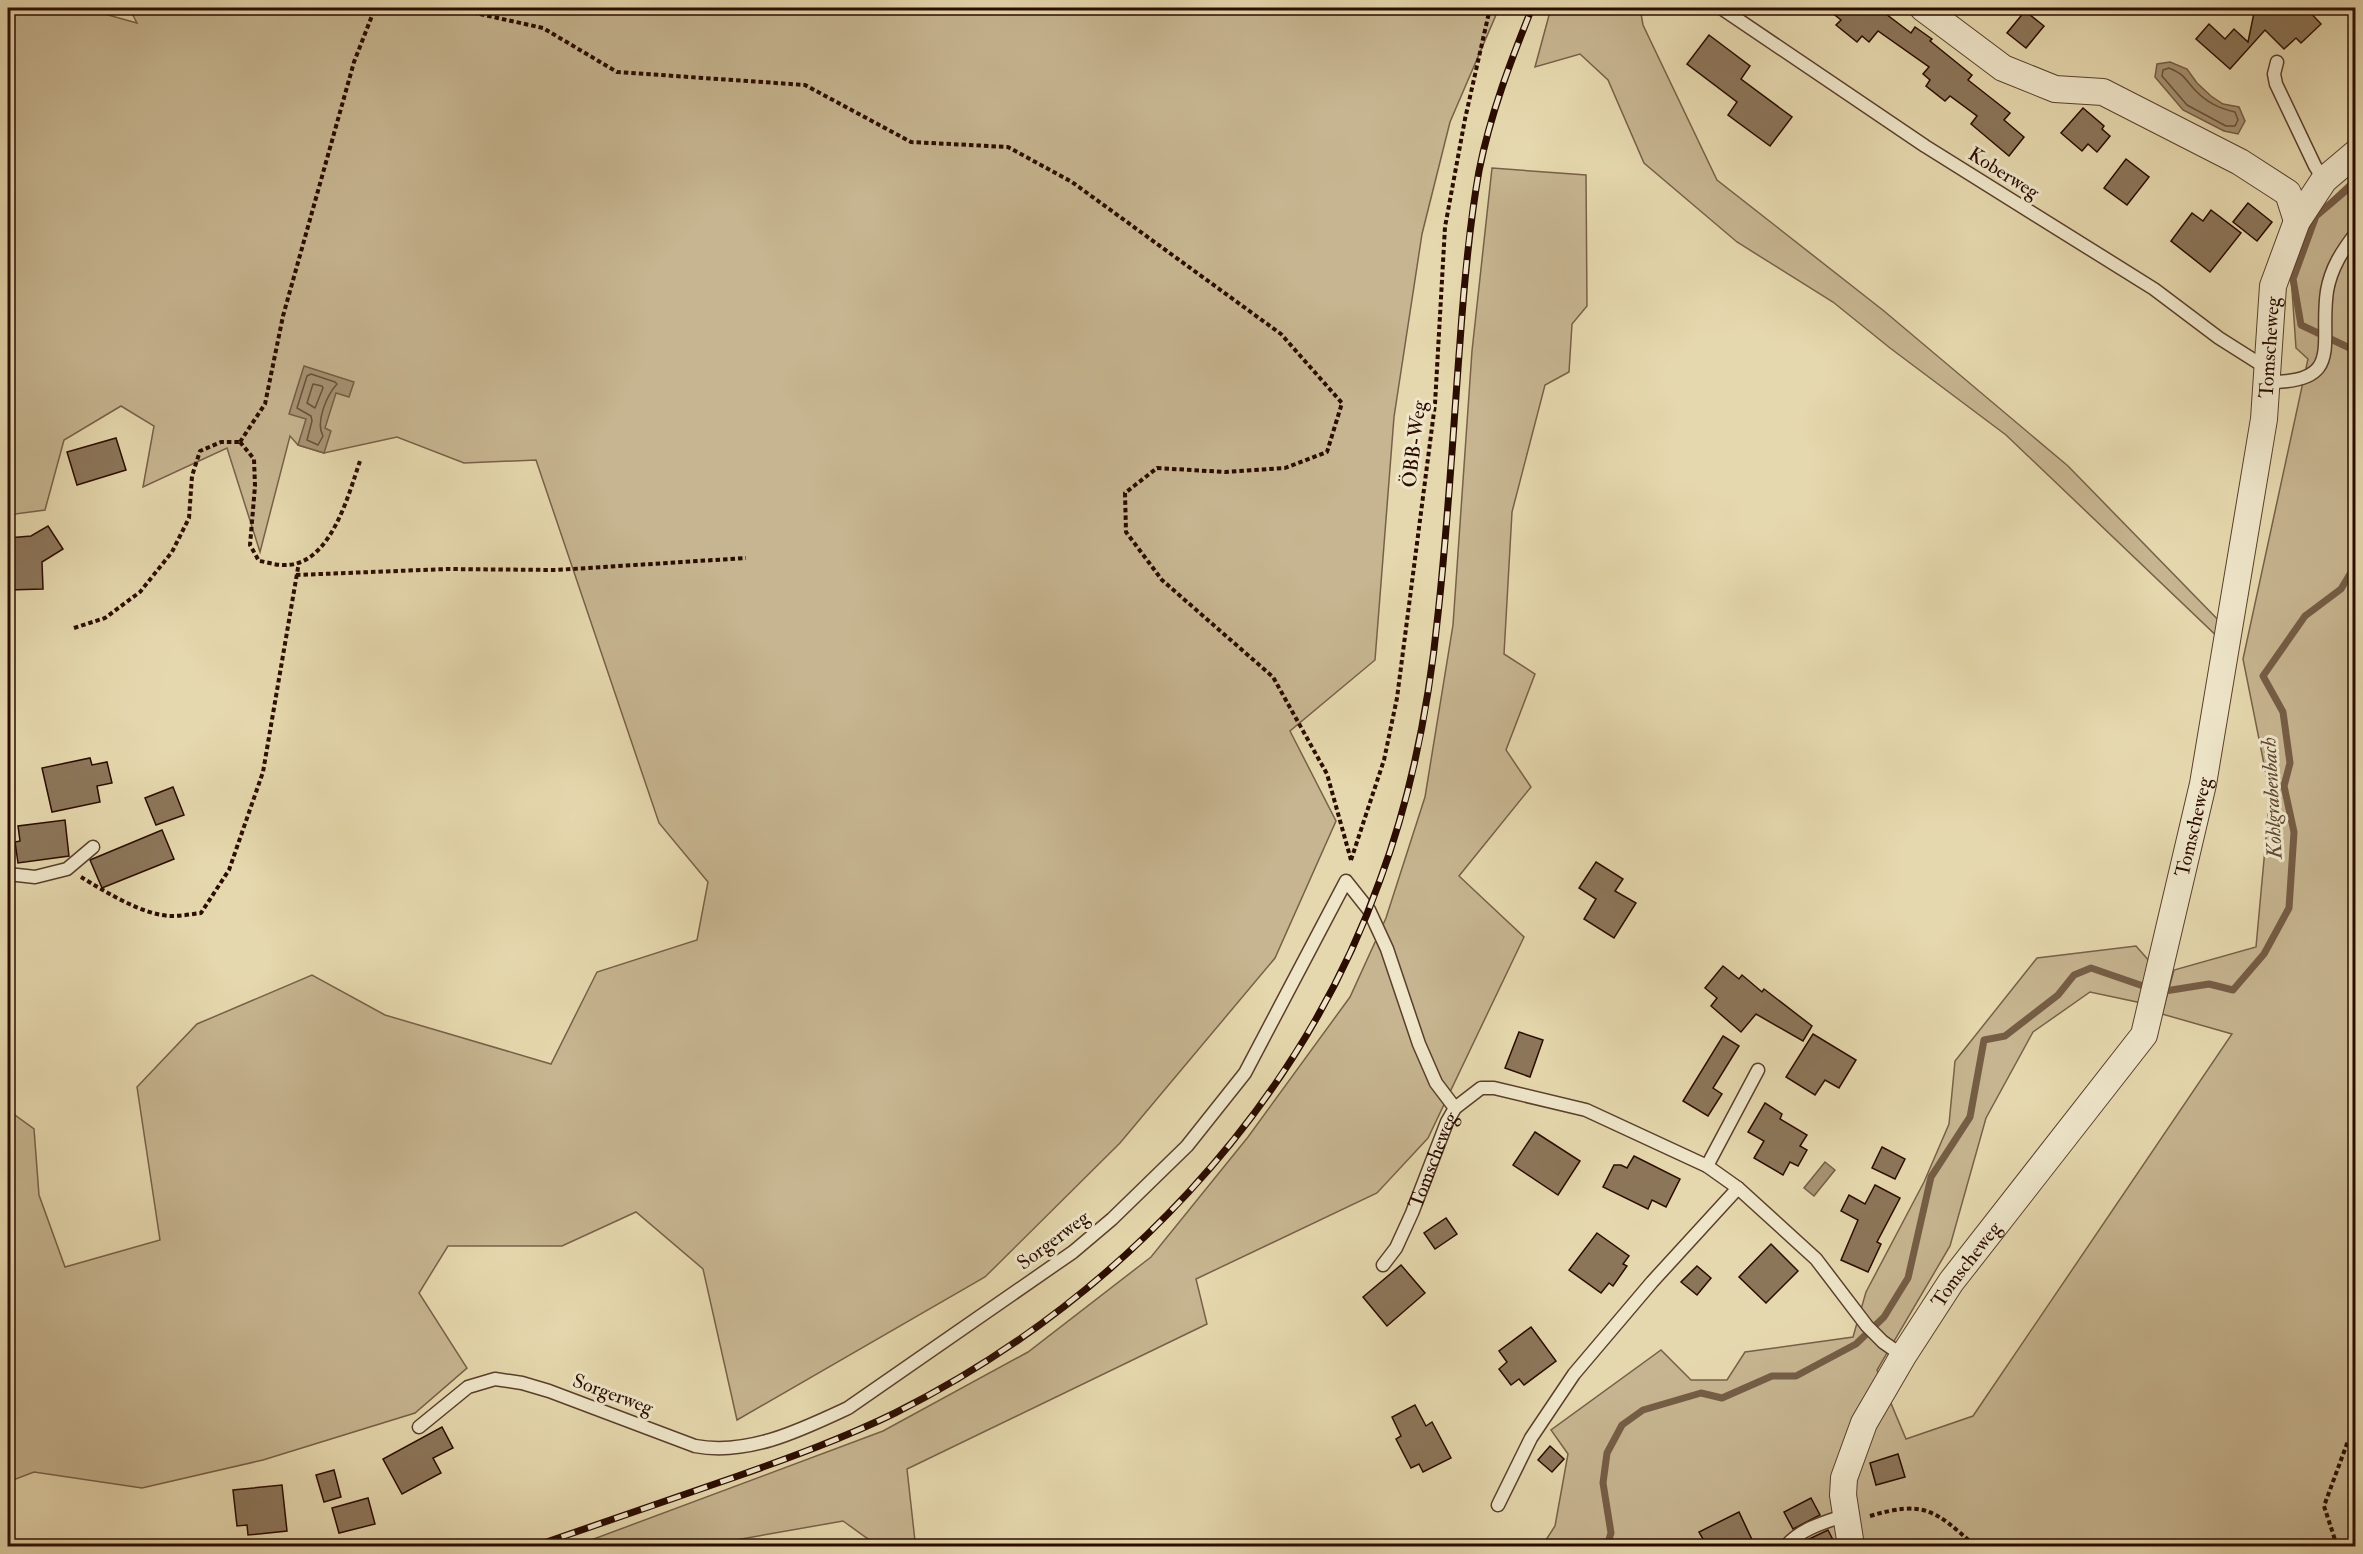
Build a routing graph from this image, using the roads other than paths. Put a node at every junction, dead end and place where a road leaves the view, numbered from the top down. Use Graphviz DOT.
graph roads {
  1 [pos="1721,8"];
  2 [pos="1923,8"];
  3 [pos="2277,62"];
  4 [pos="2355,153"];
  5 [pos="2324,180"];
  6 [pos="2297,221"];
  7 [pos="2355,233"];
  8 [pos="2268,376"];
  9 [pos="93,847"];
  10 [pos="8,874"];
  11 [pos="1758,1070"];
  12 [pos="1455,1108"];
  13 [pos="1707,1166"];
  14 [pos="1738,1188"];
  15 [pos="1383,1265"];
  16 [pos="1893,1349"];
  17 [pos="419,1427"];
  18 [pos="1498,1505"];
  19 [pos="1848,1528"];
  20 [pos="1786,1546"];
  1 -- 8 [label="lane, Koberweg"];
  2 -- 6 [label="street"];
  3 -- 5 [label="lane"];
  4 -- 5 [label="street, Tomscheweg"];
  5 -- 6 [label="street, Tomscheweg"];
  6 -- 8 [label="street, Tomscheweg"];
  7 -- 8 [label="lane"];
  8 -- 16 [label="street, Tomscheweg"];
  9 -- 10 [label="lane"];
  11 -- 13 [label="lane"];
  12 -- 13 [label="lane, Tomscheweg"];
  12 -- 15 [label="lane, Tomscheweg"];
  12 -- 17 [label="lane, Sorgerweg"];
  13 -- 14 [label="lane, Tomscheweg"];
  14 -- 16 [label="lane, Tomscheweg"];
  14 -- 18 [label="lane"];
  16 -- 19 [label="street, Tomscheweg"];
  19 -- 20 [label="lane"];
}
